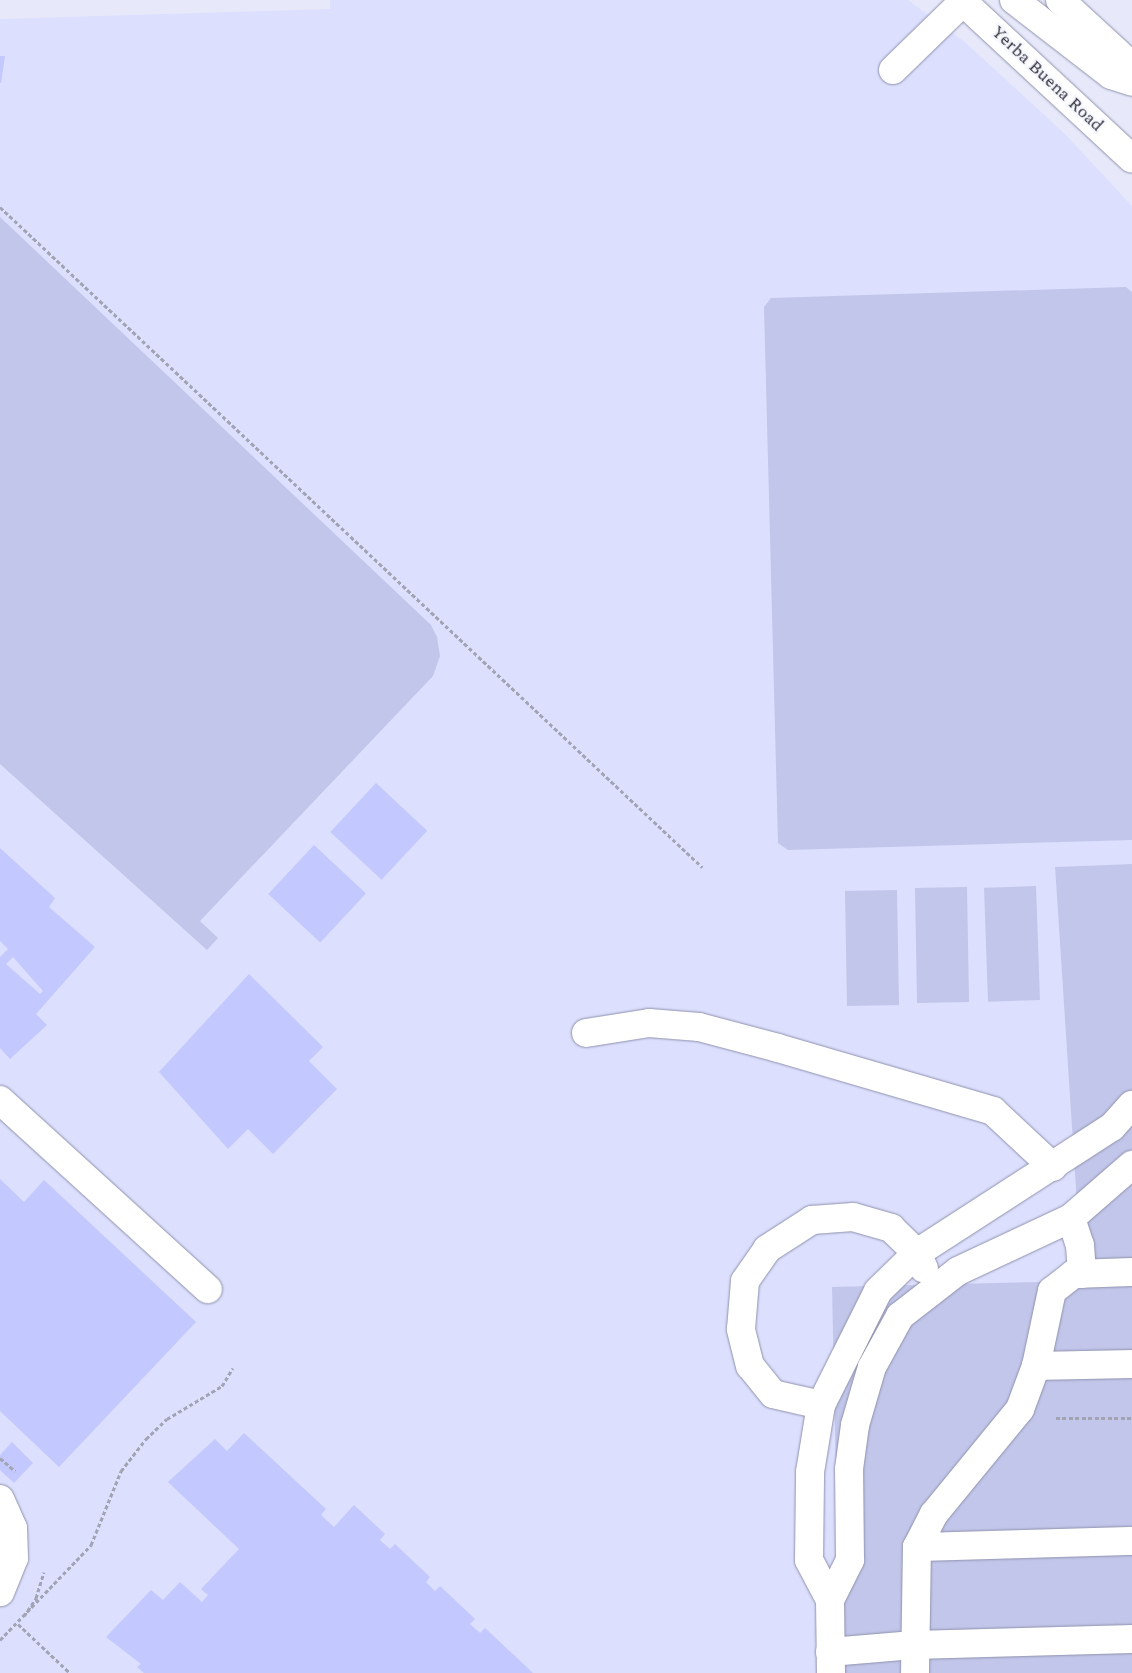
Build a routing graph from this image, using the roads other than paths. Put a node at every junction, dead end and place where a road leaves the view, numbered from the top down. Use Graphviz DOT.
graph roads {
  1 [pos="963,0"];
  2 [pos="1014,0"];
  3 [pos="1060,0"];
  4 [pos="1132,66"];
  5 [pos="893,70"];
  6 [pos="1132,82"];
  7 [pos="1132,159"];
  8 [pos="586,1033"];
  9 [pos="0,1100"];
  10 [pos="1132,1105"];
  11 [pos="1132,1165"];
  12 [pos="1053,1167"];
  13 [pos="1071,1218"];
  14 [pos="917,1253"];
  15 [pos="1132,1272"];
  16 [pos="1082,1274"];
  17 [pos="208,1289"];
  18 [pos="934,1289"];
  19 [pos="1132,1364"];
  20 [pos="1036,1366"];
  21 [pos="821,1405"];
  22 [pos="0,1499"];
  23 [pos="1132,1540"];
  24 [pos="917,1547"];
  25 [pos="0,1592"];
  26 [pos="830,1600"];
  27 [pos="1132,1639"];
  28 [pos="914,1645"];
  29 [pos="830,1663"];
  30 [pos="915,1673"];
  1 -- 5 [label="street"];
  1 -- 7 [label="street, Yerba Buena Road"];
  2 -- 6 [label="street"];
  3 -- 4 [label="street"];
  8 -- 12 [label="street"];
  9 -- 17 [label="street"];
  10 -- 12 [label="street"];
  11 -- 13 [label="street"];
  12 -- 14 [label="street"];
  13 -- 16 [label="street"];
  13 -- 18 [label="street"];
  14 -- 18 [label="street"];
  14 -- 21 [label="street"];
  14 -- 21 [label="street"];
  15 -- 16 [label="street"];
  16 -- 20 [label="street"];
  18 -- 26 [label="street"];
  19 -- 20 [label="street"];
  20 -- 24 [label="street"];
  21 -- 26 [label="street"];
  22 -- 25 [label="street"];
  23 -- 24 [label="street"];
  24 -- 28 [label="street"];
  26 -- 29 [label="street"];
  27 -- 28 [label="street"];
  28 -- 29 [label="street"];
  28 -- 30 [label="street"];
}
